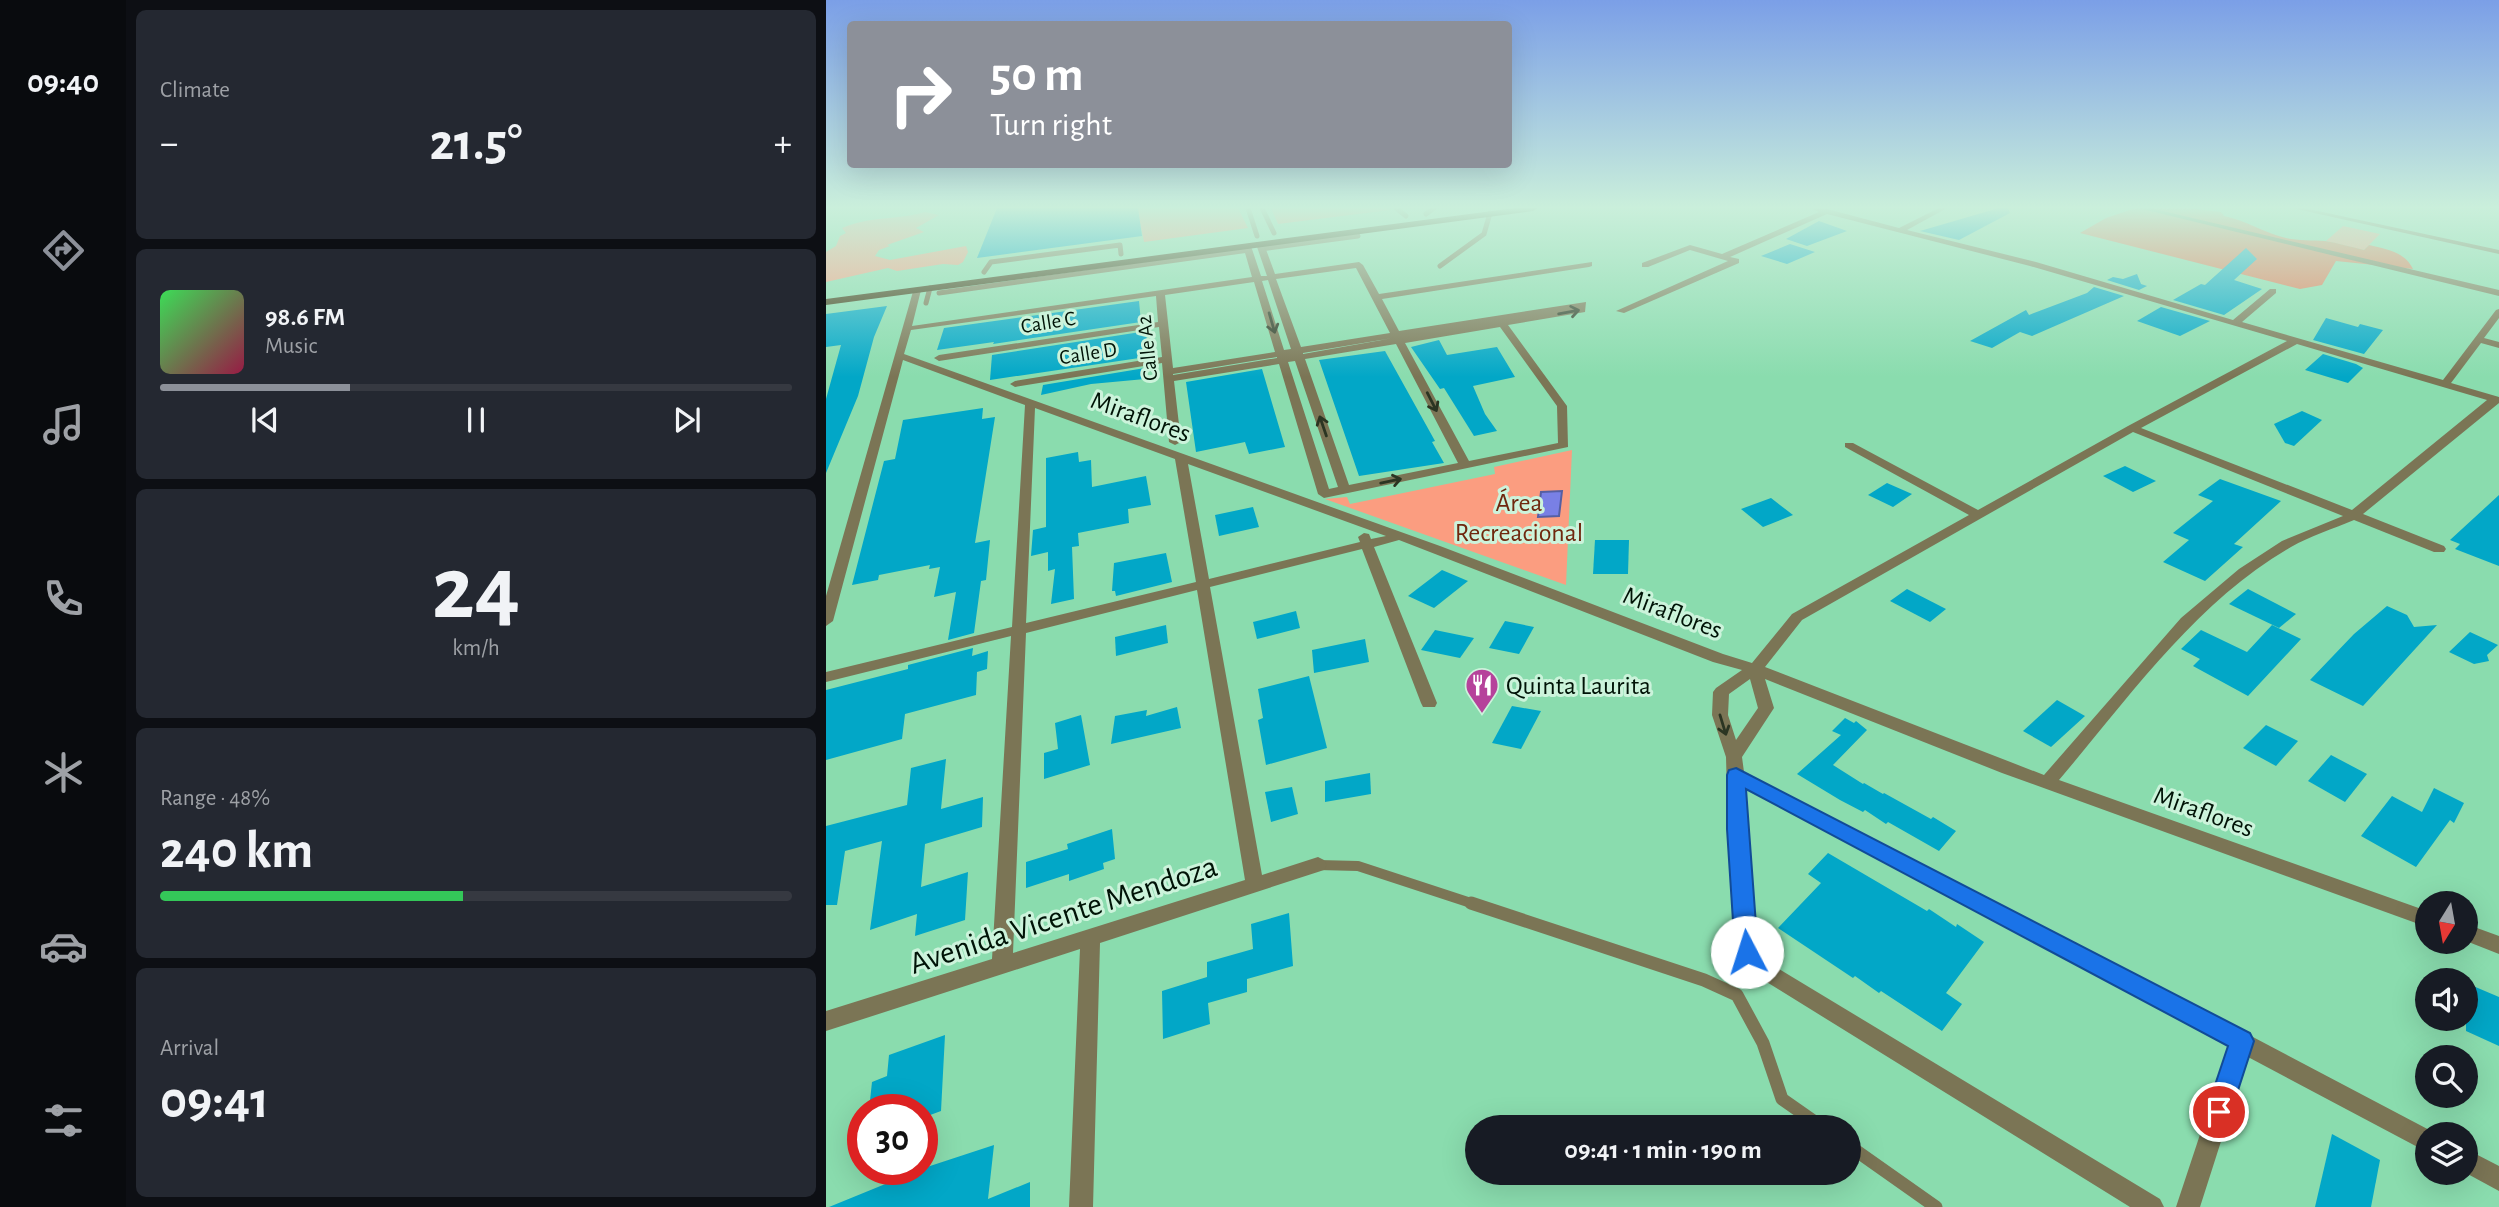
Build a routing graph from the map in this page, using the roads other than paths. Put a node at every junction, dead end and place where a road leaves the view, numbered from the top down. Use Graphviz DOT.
graph roads {
  1 [pos="1042,264"];
  2 [pos="1130,264"];
  3 [pos="1257,264"];
  4 [pos="1266,264"];
  5 [pos="1587,264"];
  6 [pos="1728,264"];
  7 [pos="2034,264"];
  8 [pos="2379,264"];
  9 [pos="1272,276"];
  10 [pos="1259,278"];
  11 [pos="929,290"];
  12 [pos="2273,291"];
  13 [pos="1160,292"];
  14 [pos="826,293"];
  15 [pos="2499,293"];
  16 [pos="1378,297"];
  17 [pos="826,302"];
  18 [pos="926,303"];
  19 [pos="1621,311"];
  20 [pos="2499,312"];
  21 [pos="1500,321"];
  22 [pos="2237,321"];
  23 [pos="1163,324"];
  24 [pos="914,328"];
  25 [pos="1399,338"];
  26 [pos="2297,340"];
  27 [pos="2479,340"];
  28 [pos="2499,345"];
  29 [pos="1298,355"];
  30 [pos="900,356"];
  31 [pos="1282,357"];
  32 [pos="939,358"];
  33 [pos="1167,359"];
  34 [pos="1169,376"];
  35 [pos="2446,383"];
  36 [pos="1015,384"];
  37 [pos="2497,399"];
  38 [pos="1030,404"];
  39 [pos="2132,428"];
  40 [pos="1175,442"];
  41 [pos="1849,445"];
  42 [pos="1181,458"];
  43 [pos="1465,466"];
  44 [pos="1345,490"];
  45 [pos="1979,515"];
  46 [pos="2353,516"];
  47 [pos="1357,523"];
  48 [pos="1399,537"];
  49 [pos="1367,544"];
  50 [pos="2439,549"];
  51 [pos="1202,586"];
  52 [pos="826,621"];
  53 [pos="1019,630"];
  54 [pos="1755,669"];
  55 [pos="826,677"];
  56 [pos="1429,703"];
  57 [pos="1735,766"];
  58 [pos="2047,783"];
  59 [pos="1318,865"];
  60 [pos="1255,884"];
  61 [pos="2415,915"];
  62 [pos="1090,937"];
  63 [pos="2478,937"];
  64 [pos="2499,945"];
  65 [pos="1002,965"];
  66 [pos="827,1025"];
  67 [pos="2242,1041"];
  68 [pos="1805,1115"];
  69 [pos="2415,1134"];
  70 [pos="1861,1154"];
  71 [pos="2478,1168"];
  72 [pos="2499,1179"];
  73 [pos="1081,1207"];
  74 [pos="1936,1207"];
  75 [pos="2152,1207"];
  76 [pos="2188,1207"];
  1 -- 14 [label="main road"];
  2 -- 11 [label="main road"];
  3 -- 10 [label="street"];
  4 -- 9 [label="street"];
  5 -- 16 [label="street"];
  6 -- 19 [label="street"];
  7 -- 22 [label="street"];
  8 -- 15 [label="street"];
  9 -- 10 [label="street"];
  9 -- 16 [label="street"];
  9 -- 29 [label="street"];
  10 -- 13 [label="street"];
  10 -- 31 [label="street, one-way"];
  11 -- 17 [label="main road"];
  11 -- 18 [label="lane"];
  11 -- 30 [label="street"];
  12 -- 22 [label="street"];
  13 -- 23 [label="street, Calle A2"];
  13 -- 24 [label="street"];
  16 -- 25 [label="street"];
  20 -- 27 [label="street"];
  21 -- 21 [label="street, one-way"];
  21 -- 25 [label="street"];
  21 -- 43 [label="street"];
  22 -- 26 [label="street"];
  23 -- 32 [label="street, Calle C"];
  23 -- 33 [label="street, Calle A2"];
  25 -- 29 [label="street"];
  25 -- 43 [label="street, one-way"];
  26 -- 35 [label="street"];
  26 -- 39 [label="street"];
  27 -- 28 [label="street"];
  27 -- 35 [label="street"];
  29 -- 31 [label="street"];
  44 -- 29 [label="street, one-way"];
  30 -- 38 [label="street, Miraflores"];
  30 -- 52 [label="street"];
  31 -- 34 [label="street"];
  31 -- 44 [label="street"];
  33 -- 34 [label="street, Calle A2"];
  33 -- 36 [label="street, Calle D"];
  34 -- 40 [label="street, Calle A2"];
  35 -- 37 [label="street"];
  37 -- 46 [label="street"];
  38 -- 42 [label="street, Miraflores"];
  38 -- 53 [label="street"];
  39 -- 45 [label="street"];
  39 -- 46 [label="street"];
  41 -- 45 [label="street"];
  42 -- 47 [label="street, Miraflores"];
  42 -- 51 [label="street"];
  44 -- 43 [label="street, one-way"];
  45 -- 54 [label="street"];
  46 -- 50 [label="street"];
  46 -- 58 [label="street"];
  47 -- 48 [label="street, Miraflores"];
  47 -- 49 [label="street"];
  48 -- 49 [label="street"];
  48 -- 54 [label="street, Miraflores"];
  49 -- 51 [label="street"];
  49 -- 56 [label="street"];
  51 -- 53 [label="street"];
  51 -- 60 [label="street"];
  53 -- 55 [label="street"];
  53 -- 65 [label="street"];
  54 -- 57 [label="street"];
  54 -- 57 [label="street, one-way"];
  54 -- 58 [label="street, Miraflores"];
  57 -- 67 [label="street"];
  57 -- 75 [label="street"];
  58 -- 61 [label="street, Miraflores"];
  59 -- 60 [label="street, Avenida Vicente Mendoza"];
  59 -- 68 [label="lane"];
  60 -- 62 [label="street, Avenida Vicente Mendoza"];
  62 -- 65 [label="street, Avenida Vicente Mendoza"];
  62 -- 73 [label="street"];
  63 -- 64 [label="street"];
  65 -- 66 [label="street, Avenida Vicente Mendoza"];
  67 -- 69 [label="street"];
  67 -- 76 [label="street"];
  70 -- 74 [label="lane"];
  71 -- 72 [label="street"];
}
